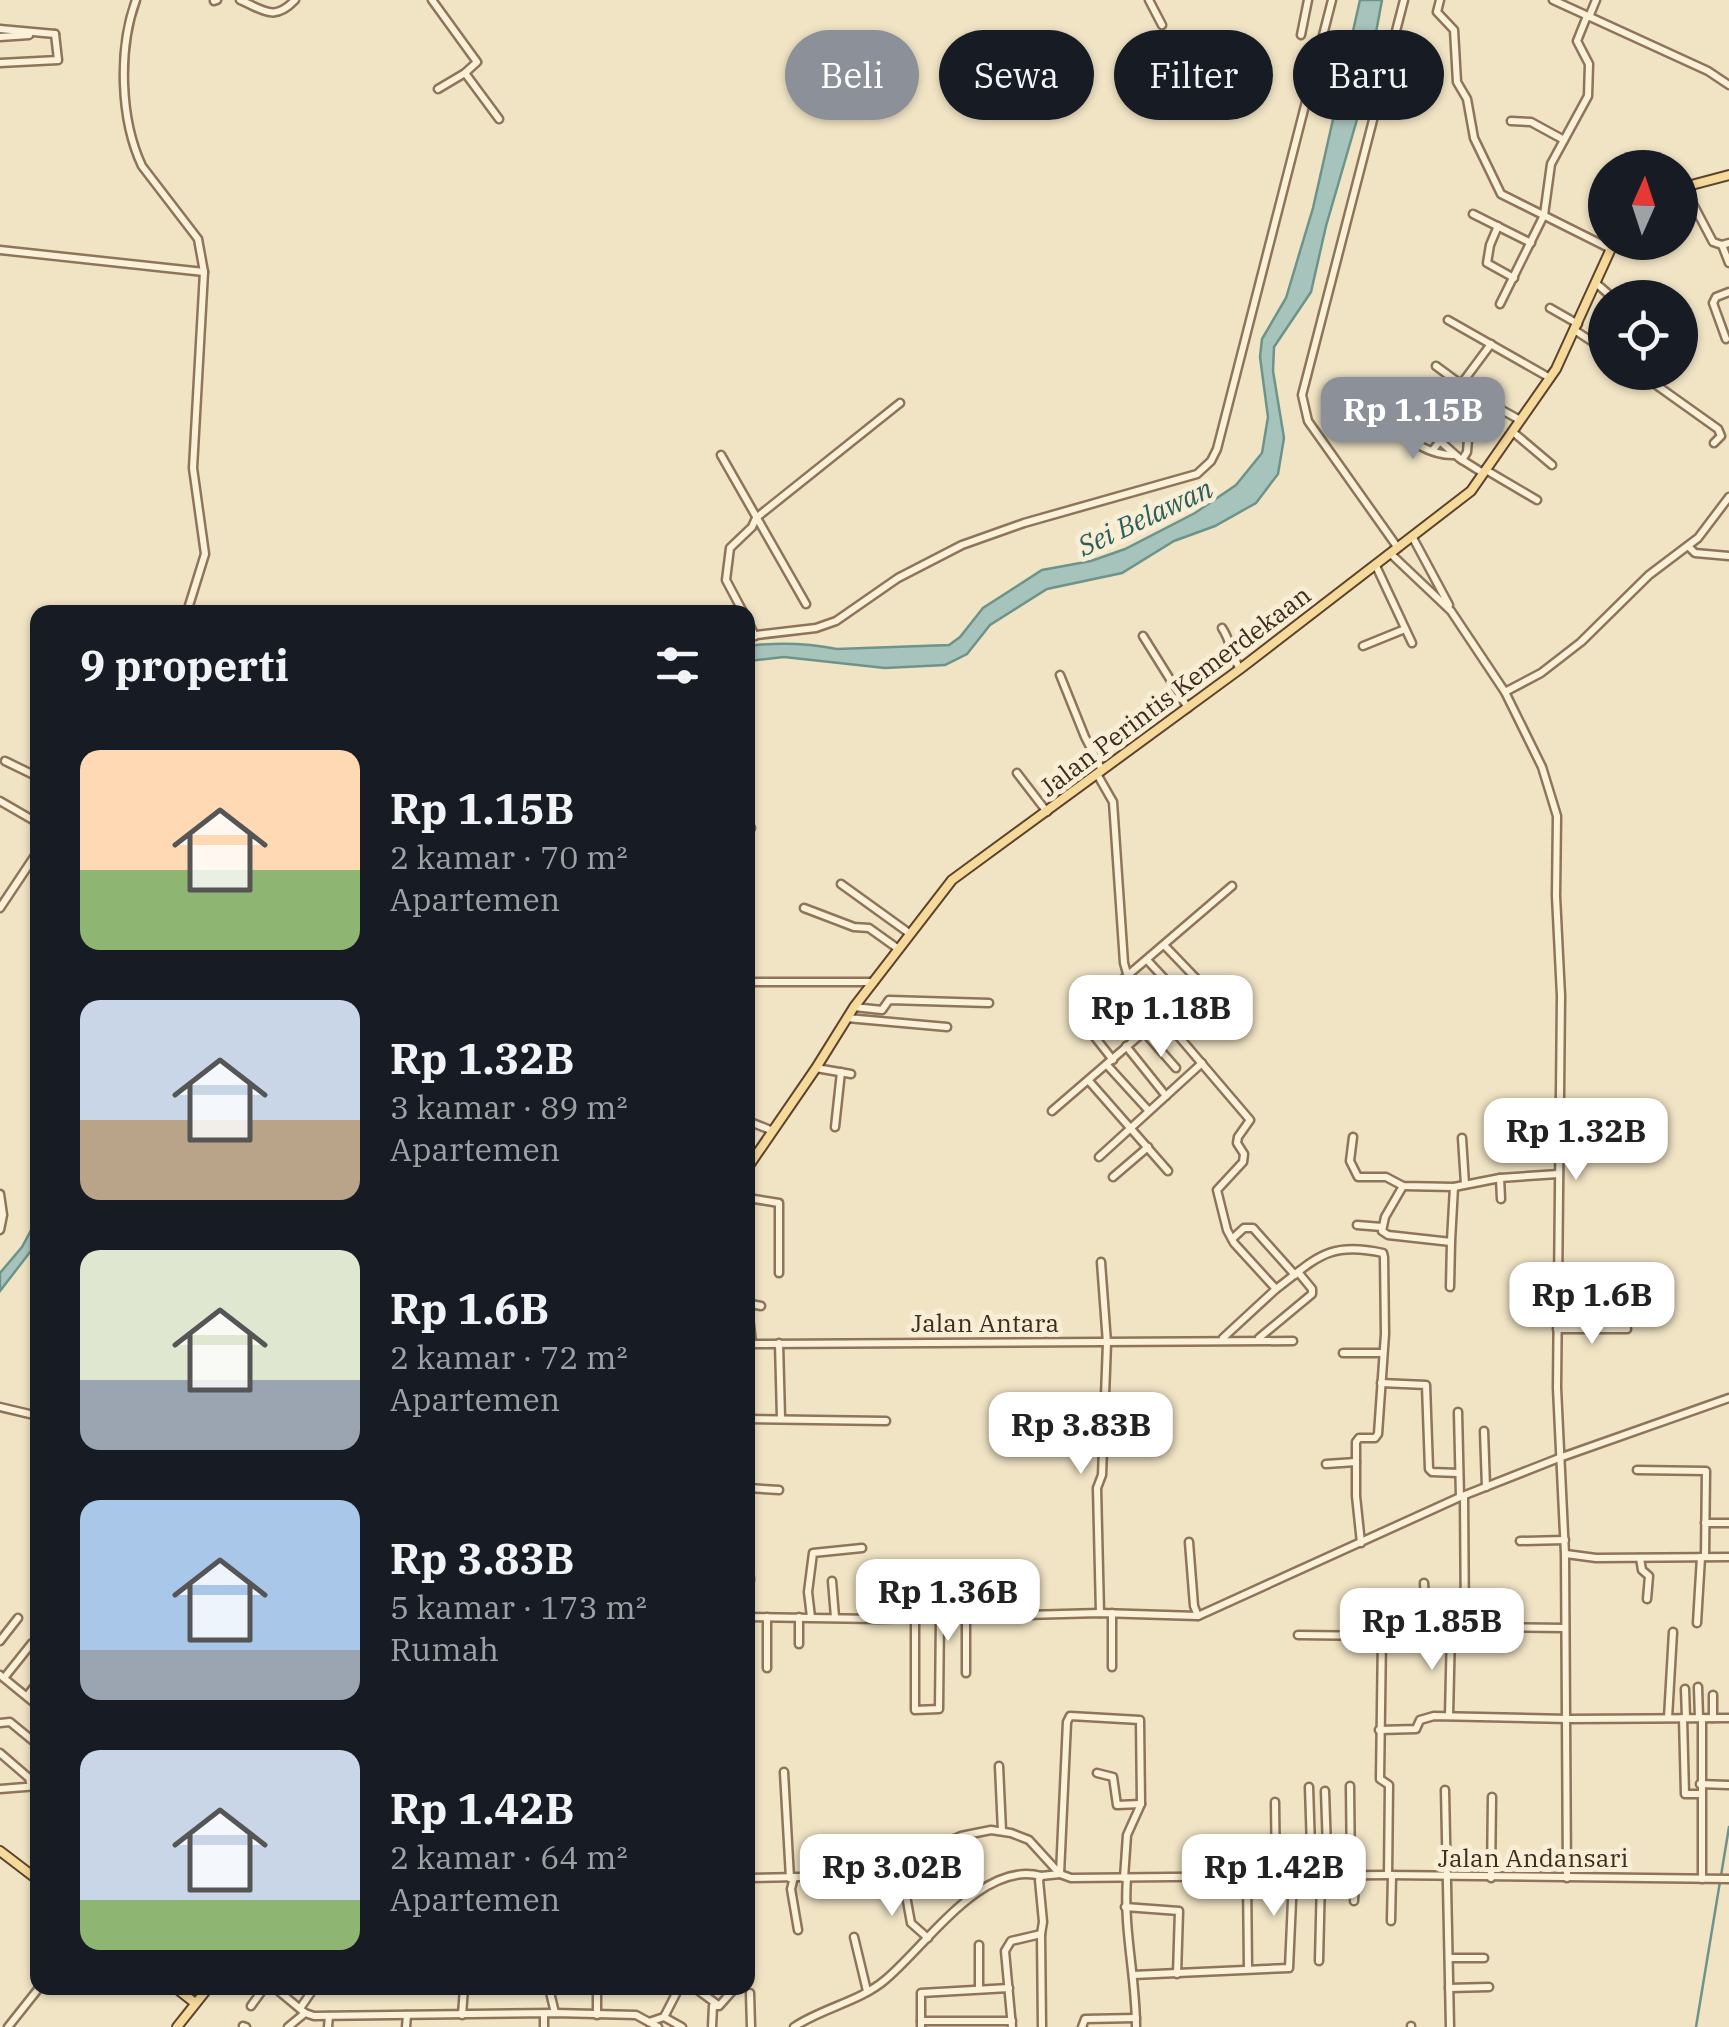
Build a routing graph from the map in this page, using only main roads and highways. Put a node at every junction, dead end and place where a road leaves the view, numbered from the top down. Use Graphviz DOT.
graph roads {
  1 [pos="1729,175"];
  2 [pos="1698,183"];
  3 [pos="1606,260"];
  4 [pos="755,1157"];
  5 [pos="0,1851"];
  6 [pos="30,1873"];
  7 [pos="185,1995"];
  8 [pos="202,1995"];
  9 [pos="195,2003"];
  10 [pos="176,2027"];
  1 -- 2 [label="main road"];
  3 -- 4 [label="main road, Jalan Perintis Kemerdekaan"];
  5 -- 6 [label="main road"];
  7 -- 9 [label="main road"];
  8 -- 9 [label="main road"];
  9 -- 10 [label="main road"];
}
